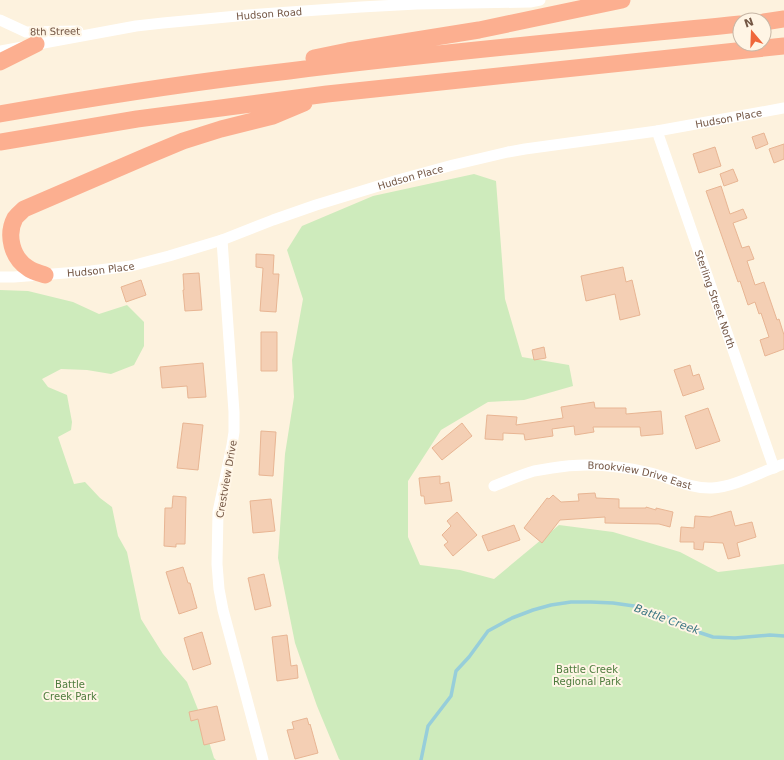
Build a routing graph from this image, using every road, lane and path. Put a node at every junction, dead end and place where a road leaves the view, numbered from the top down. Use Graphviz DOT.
graph roads {
  1 [pos="540,0"];
  2 [pos="622,0"];
  3 [pos="784,19"];
  4 [pos="0,20"];
  5 [pos="772,21"];
  6 [pos="732,25"];
  7 [pos="113,30"];
  8 [pos="36,44"];
  9 [pos="784,46"];
  10 [pos="0,51"];
  11 [pos="0,62"];
  12 [pos="184,84"];
  13 [pos="327,94"];
  14 [pos="784,108"];
  15 [pos="0,114"];
  16 [pos="657,131"];
  17 [pos="0,142"];
  18 [pos="24,209"];
  19 [pos="0,219"];
  20 [pos="222,240"];
  21 [pos="0,272"];
  22 [pos="45,275"];
  23 [pos="0,277"];
  24 [pos="779,466"];
  25 [pos="494,486"];
  26 [pos="263,760"];
  1 -- 7 [label="street, Hudson Road"];
  2 -- 12 [label="highway"];
  3 -- 5 [label="highway"];
  4 -- 7 [label="street, 8th Street"];
  6 -- 12 [label="highway"];
  7 -- 8 [label="street, Hudson Road"];
  8 -- 10 [label="street, Hudson Road"];
  8 -- 11 [label="highway"];
  9 -- 13 [label="highway"];
  12 -- 15 [label="highway"];
  13 -- 17 [label="highway"];
  13 -- 18 [label="highway"];
  14 -- 16 [label="street, Hudson Place"];
  16 -- 20 [label="street, Hudson Place"];
  16 -- 24 [label="street, Sterling Street North"];
  18 -- 19 [label="highway"];
  18 -- 22 [label="highway"];
  20 -- 22 [label="street, Hudson Place"];
  20 -- 26 [label="street, Crestview Drive"];
  21 -- 22 [label="street, Hudson Place"];
  22 -- 23 [label="street, Hudson Place"];
  24 -- 25 [label="street, Brookview Drive East"];
}
